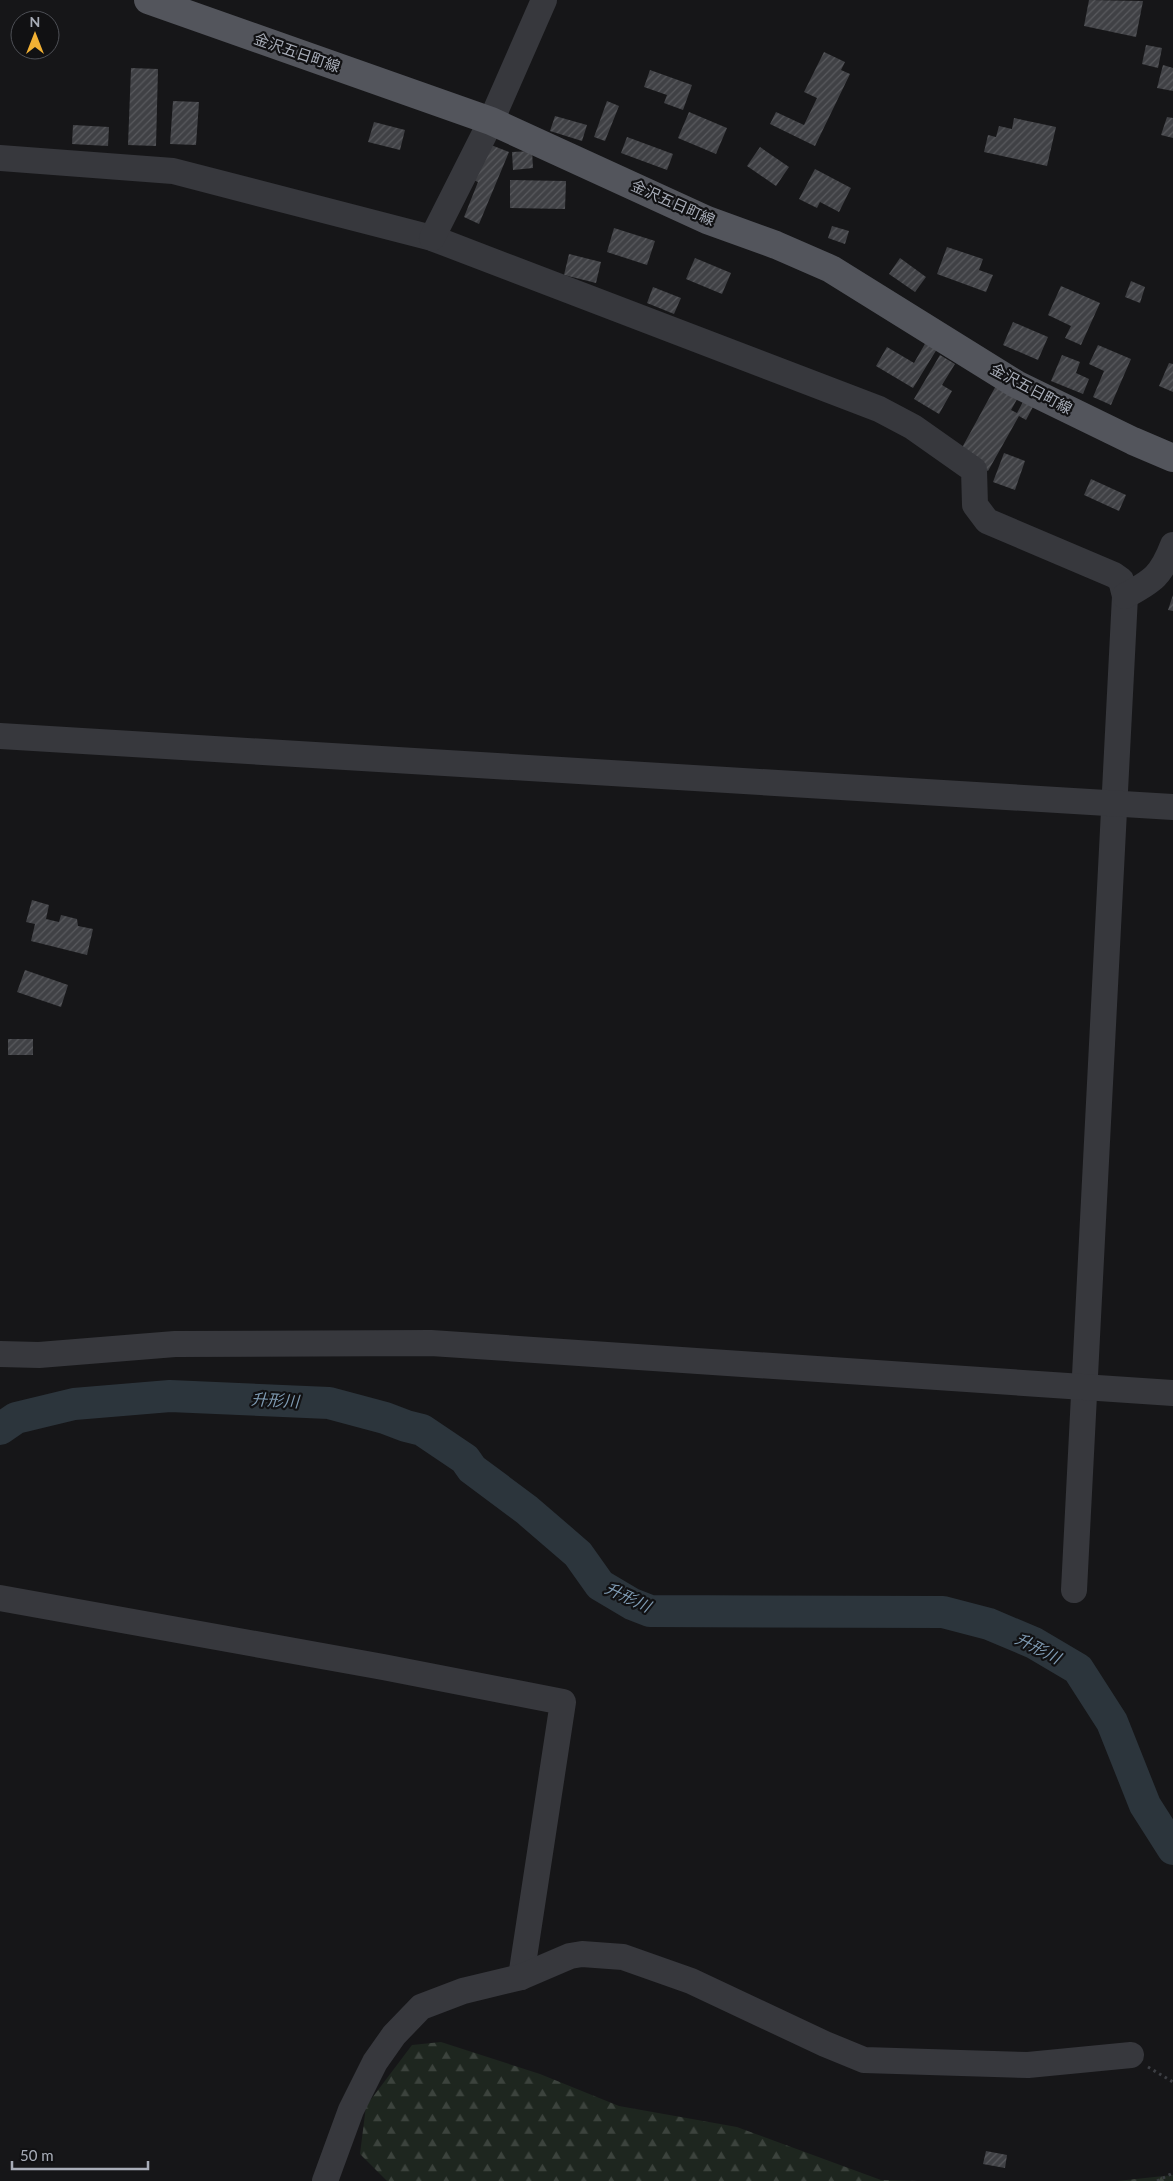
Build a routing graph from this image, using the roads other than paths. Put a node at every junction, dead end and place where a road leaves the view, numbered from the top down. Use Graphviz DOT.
graph roads {
  1 [pos="148,0"];
  2 [pos="544,0"];
  3 [pos="491,121"];
  4 [pos="0,158"];
  5 [pos="432,238"];
  6 [pos="1173,458"];
  7 [pos="1173,545"];
  8 [pos="1125,596"];
  9 [pos="0,736"];
  10 [pos="1114,803"];
  11 [pos="1173,807"];
  12 [pos="0,1354"];
  13 [pos="1085,1387"];
  14 [pos="1173,1392"];
  15 [pos="1074,1590"];
  16 [pos="0,1598"];
  17 [pos="521,1977"];
  18 [pos="1131,2055"];
  19 [pos="325,2181"];
  1 -- 3 [label="main road, 金沢五日町線"];
  2 -- 3 [label="street"];
  3 -- 5 [label="street"];
  3 -- 6 [label="main road, 金沢五日町線"];
  4 -- 5 [label="street"];
  5 -- 8 [label="street"];
  7 -- 8 [label="street"];
  8 -- 10 [label="street"];
  9 -- 10 [label="street"];
  10 -- 11 [label="street"];
  10 -- 13 [label="street"];
  12 -- 13 [label="street"];
  13 -- 14 [label="street"];
  13 -- 15 [label="street"];
  16 -- 17 [label="street"];
  17 -- 18 [label="street"];
  17 -- 19 [label="street"];
}
